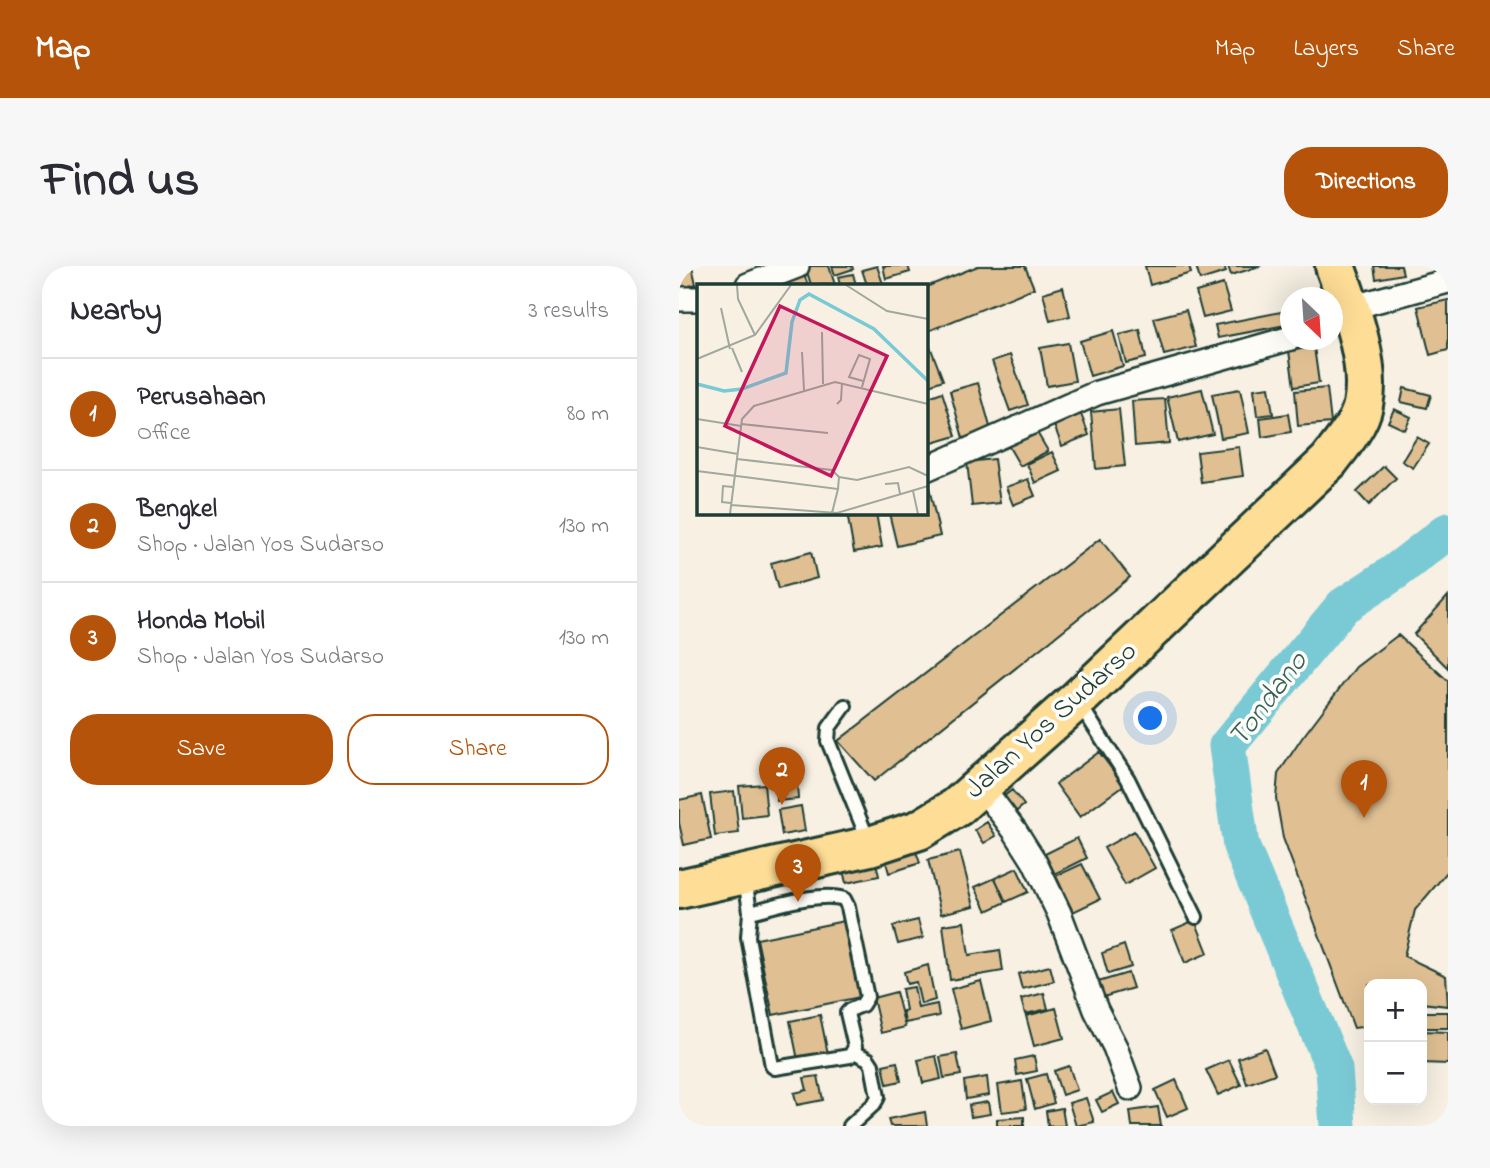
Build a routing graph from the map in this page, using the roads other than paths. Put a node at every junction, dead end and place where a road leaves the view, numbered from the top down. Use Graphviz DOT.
graph roads {
  1 [pos="797,266"];
  2 [pos="1335,266"];
  3 [pos="1448,281"];
  4 [pos="751,284"];
  5 [pos="679,299"];
  6 [pos="697,299"];
  7 [pos="1345,319"];
  8 [pos="1280,341"];
  9 [pos="927,469"];
  10 [pos="1077,700"];
  11 [pos="845,706"];
  12 [pos="981,786"];
  13 [pos="870,846"];
  14 [pos="744,874"];
  15 [pos="679,889"];
  16 [pos="750,912"];
  17 [pos="1196,917"];
  18 [pos="854,1052"];
  19 [pos="1130,1088"];
  20 [pos="850,1126"];
  1 -- 4 [label="street"];
  2 -- 7 [label="highway, Jalan Yos Sudarso"];
  3 -- 7 [label="street"];
  5 -- 6 [label="street"];
  7 -- 10 [label="highway, Jalan Yos Sudarso"];
  8 -- 9 [label="street"];
  10 -- 12 [label="highway, Jalan Yos Sudarso"];
  10 -- 17 [label="lane"];
  11 -- 13 [label="lane"];
  12 -- 13 [label="highway, Jalan Yos Sudarso"];
  12 -- 19 [label="street"];
  13 -- 14 [label="highway, Jalan Yos Sudarso"];
  14 -- 15 [label="highway, Jalan Yos Sudarso"];
  14 -- 16 [label="lane"];
  16 -- 18 [label="lane"];
  16 -- 18 [label="lane"];
  18 -- 20 [label="lane"];
}
